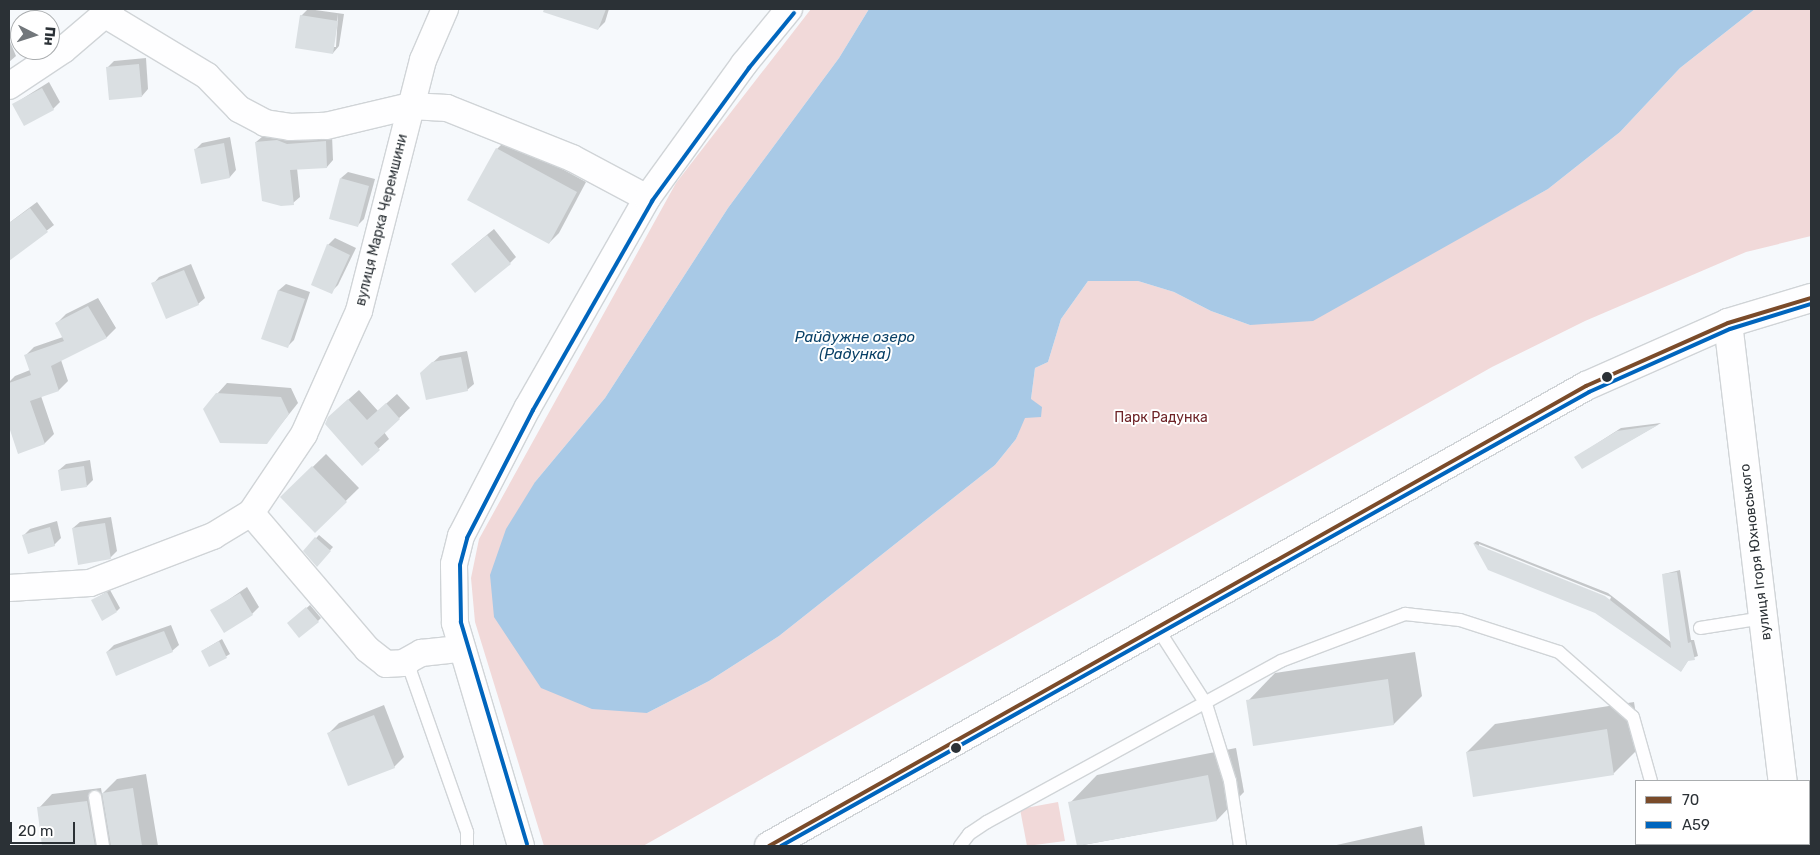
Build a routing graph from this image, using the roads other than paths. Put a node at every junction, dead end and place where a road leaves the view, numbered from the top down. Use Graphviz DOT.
graph roads {
  1 [pos="445,9"];
  2 [pos="789,9"];
  3 [pos="109,12"];
  4 [pos="9,86"];
  5 [pos="410,106"];
  6 [pos="647,198"];
  7 [pos="1811,298"];
  8 [pos="1728,323"];
  9 [pos="251,513"];
  10 [pos="9,588"];
  11 [pos="1763,618"];
  12 [pos="1156,626"];
  13 [pos="1700,628"];
  14 [pos="460,649"];
  15 [pos="421,653"];
  16 [pos="386,664"];
  17 [pos="417,687"];
  18 [pos="1206,704"];
  19 [pos="1651,780"];
  20 [pos="1783,780"];
  21 [pos="95,797"];
  22 [pos="780,844"];
  23 [pos="103,846"];
  24 [pos="467,846"];
  25 [pos="521,846"];
  26 [pos="960,846"];
  27 [pos="1240,846"];
  1 -- 5 [label="street, вулиця Марка Черемшини"];
  2 -- 6 [label="street"];
  3 -- 4 [label="street"];
  3 -- 5 [label="street"];
  5 -- 6 [label="street"];
  5 -- 9 [label="street, вулиця Марка Черемшини"];
  6 -- 14 [label="street"];
  7 -- 8 [label="street"];
  8 -- 11 [label="street, вулиця Ігоря Юхновського"];
  8 -- 12 [label="street"];
  9 -- 10 [label="street, вулиця Марка Черемшини"];
  9 -- 16 [label="street"];
  11 -- 13 [label="lane"];
  11 -- 20 [label="street, вулиця Ігоря Юхновського"];
  12 -- 18 [label="lane"];
  12 -- 22 [label="street"];
  14 -- 15 [label="street"];
  14 -- 25 [label="street"];
  15 -- 16 [label="street"];
  15 -- 17 [label="lane"];
  16 -- 17 [label="lane"];
  17 -- 24 [label="lane"];
  18 -- 19 [label="lane"];
  18 -- 26 [label="lane"];
  18 -- 27 [label="lane"];
  21 -- 23 [label="lane"];
}
